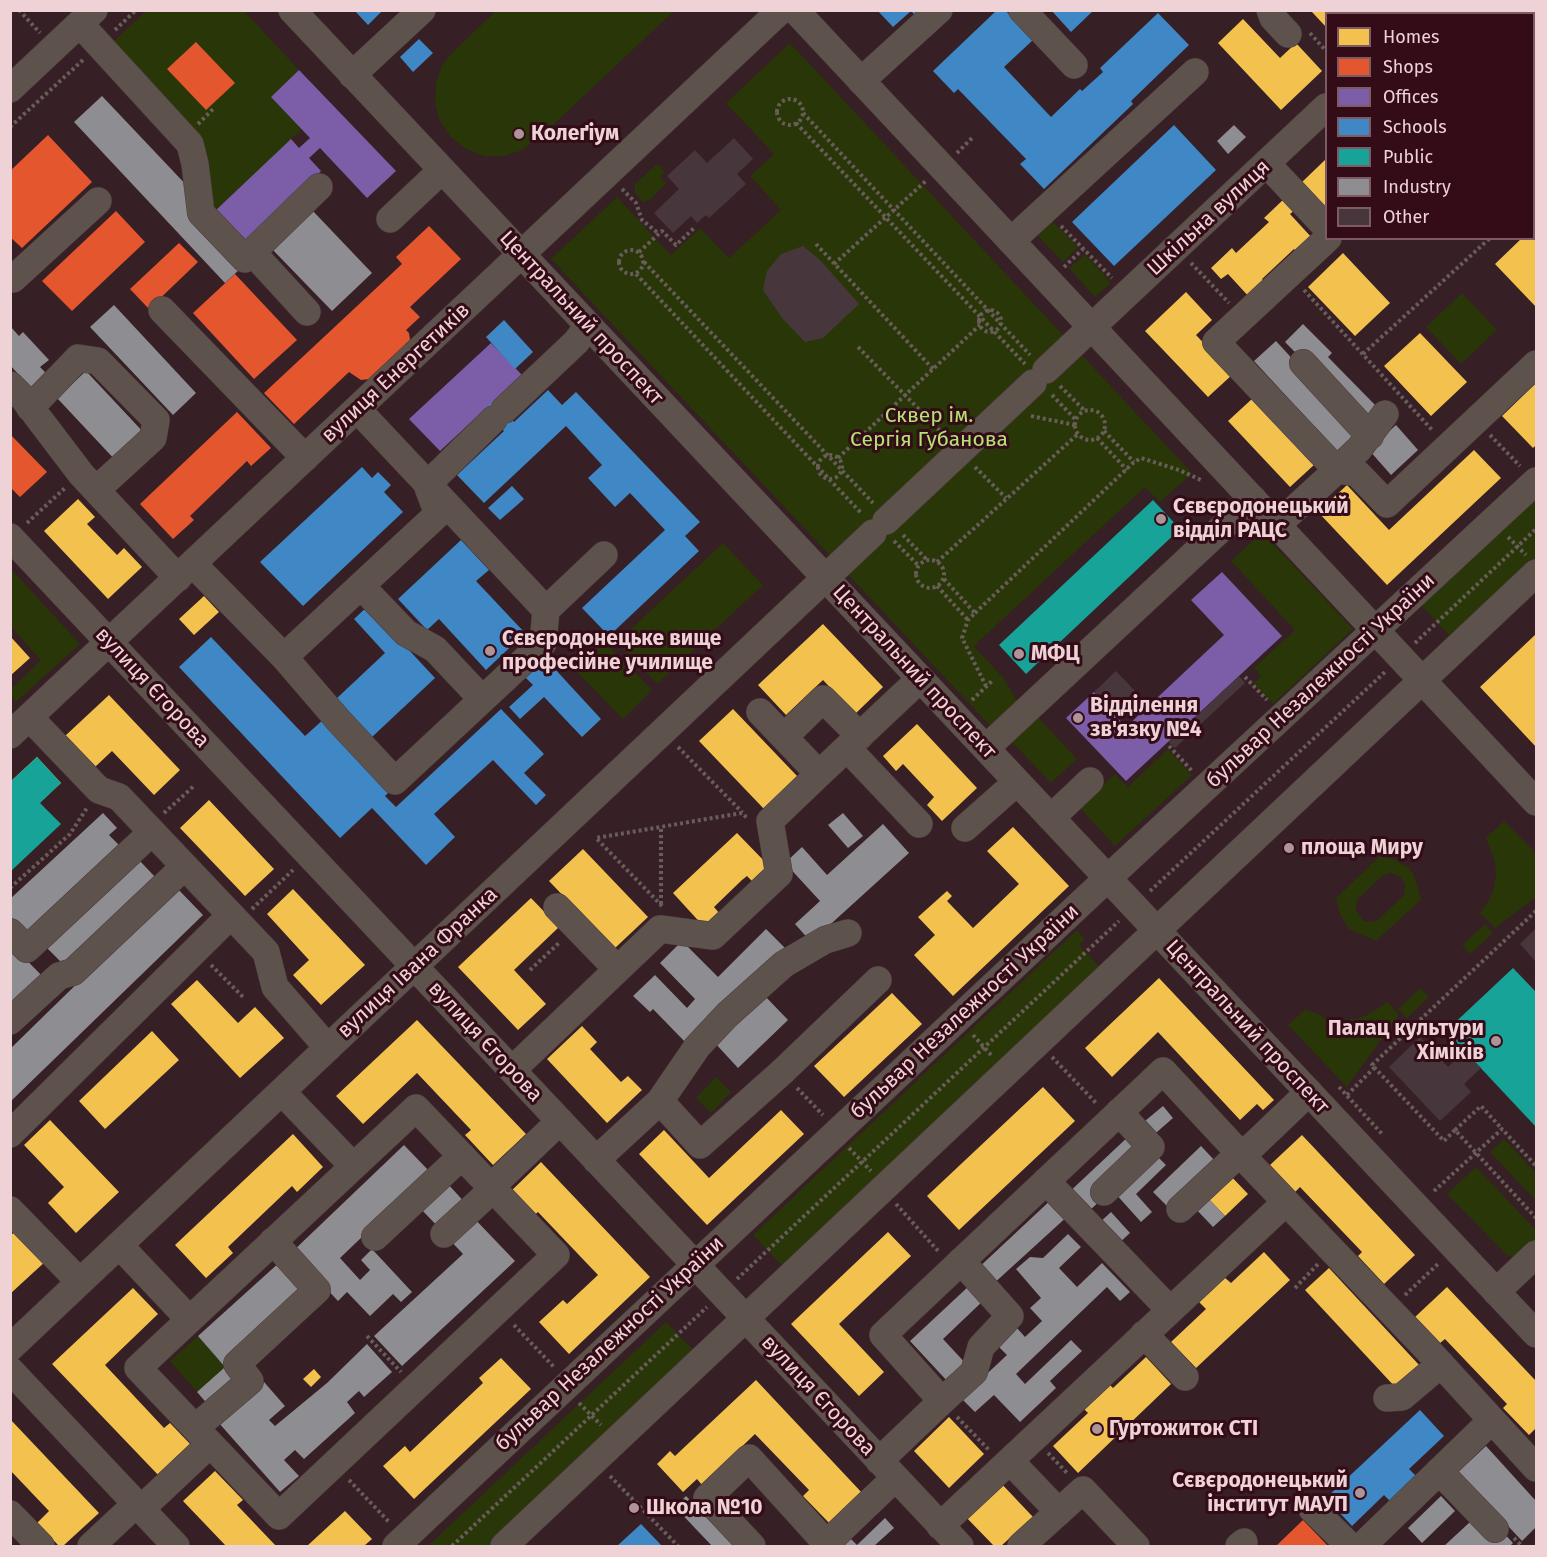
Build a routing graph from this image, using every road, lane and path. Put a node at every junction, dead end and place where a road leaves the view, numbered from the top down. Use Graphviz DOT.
graph roads {
  1 [pos="19,10"];
  2 [pos="136,10"];
  3 [pos="292,10"];
  4 [pos="422,10"];
  5 [pos="781,10"];
  6 [pos="795,10"];
  7 [pos="939,10"];
  8 [pos="1022,10"];
  9 [pos="87,17"];
  10 [pos="40,33"];
  11 [pos="99,44"];
  12 [pos="1074,65"];
  13 [pos="1195,72"];
  14 [pos="352,75"];
  15 [pos="861,81"];
  16 [pos="10,89"];
  17 [pos="1325,109"];
  18 [pos="803,113"];
  19 [pos="796,123"];
  20 [pos="10,127"];
  21 [pos="1267,164"];
  22 [pos="941,166"];
  23 [pos="442,170"];
  24 [pos="320,187"];
  25 [pos="612,195"];
  26 [pos="98,201"];
  27 [pos="1045,209"];
  28 [pos="894,210"];
  29 [pos="885,218"];
  30 [pos="390,219"];
  31 [pos="1325,226"];
  32 [pos="694,228"];
  33 [pos="659,234"];
  34 [pos="1011,240"];
  35 [pos="1326,240"];
  36 [pos="1488,240"];
  37 [pos="816,244"];
  38 [pos="1083,249"];
  39 [pos="252,252"];
  40 [pos="639,252"];
  41 [pos="521,255"];
  42 [pos="644,262"];
  43 [pos="1190,262"];
  44 [pos="834,264"];
  45 [pos="1063,268"];
  46 [pos="636,274"];
  47 [pos="1290,274"];
  48 [pos="10,276"];
  49 [pos="1116,283"];
  50 [pos="162,310"];
  51 [pos="988,311"];
  52 [pos="307,312"];
  53 [pos="1243,317"];
  54 [pos="980,318"];
  55 [pos="1000,324"];
  56 [pos="980,325"];
  57 [pos="588,326"];
  58 [pos="1092,328"];
  59 [pos="993,331"];
  60 [pos="858,346"];
  61 [pos="1363,354"];
  62 [pos="1303,363"];
  63 [pos="1536,364"];
  64 [pos="933,369"];
  65 [pos="1041,376"];
  66 [pos="10,385"];
  67 [pos="905,395"];
  68 [pos="30,408"];
  69 [pos="357,409"];
  70 [pos="1004,410"];
  71 [pos="1085,411"];
  72 [pos="1476,420"];
  73 [pos="1076,423"];
  74 [pos="1104,431"];
  75 [pos="1078,434"];
  76 [pos="1097,438"];
  77 [pos="1448,447"];
  78 [pos="960,451"];
  79 [pos="828,455"];
  80 [pos="305,458"];
  81 [pos="838,458"];
  82 [pos="1134,462"];
  83 [pos="818,467"];
  84 [pos="842,470"];
  85 [pos="1127,470"];
  86 [pos="1336,470"];
  87 [pos="830,479"];
  88 [pos="1536,481"];
  89 [pos="88,482"];
  90 [pos="1209,483"];
  91 [pos="428,485"];
  92 [pos="1006,498"];
  93 [pos="1253,500"];
  94 [pos="1493,521"];
  95 [pos="880,524"];
  96 [pos="1277,525"];
  97 [pos="1536,529"];
  98 [pos="18,531"];
  99 [pos="1518,547"];
  100 [pos="604,555"];
  101 [pos="927,560"];
  102 [pos="937,562"];
  103 [pos="919,566"];
  104 [pos="1533,566"];
  105 [pos="185,571"];
  106 [pos="826,578"];
  107 [pos="944,579"];
  108 [pos="937,586"];
  109 [pos="362,587"];
  110 [pos="546,610"];
  111 [pos="975,613"];
  112 [pos="968,620"];
  113 [pos="1376,630"];
  114 [pos="109,642"];
  115 [pos="284,657"];
  116 [pos="1401,657"];
  117 [pos="1245,677"];
  118 [pos="920,679"];
  119 [pos="993,680"];
  120 [pos="1422,680"];
  121 [pos="986,686"];
  122 [pos="482,699"];
  123 [pos="1267,701"];
  124 [pos="967,705"];
  125 [pos="760,712"];
  126 [pos="20,726"];
  127 [pos="784,737"];
  128 [pos="853,742"];
  129 [pos="1169,746"];
  130 [pos="986,748"];
  131 [pos="682,750"];
  132 [pos="819,774"];
  133 [pos="1200,779"];
  134 [pos="1017,782"];
  135 [pos="1090,782"];
  136 [pos="195,785"];
  137 [pos="99,790"];
  138 [pos="1536,802"];
  139 [pos="742,813"];
  140 [pos="1051,818"];
  141 [pos="750,822"];
  142 [pos="919,824"];
  143 [pos="661,827"];
  144 [pos="965,828"];
  145 [pos="150,830"];
  146 [pos="590,832"];
  147 [pos="596,838"];
  148 [pos="286,862"];
  149 [pos="184,867"];
  150 [pos="293,870"];
  151 [pos="301,878"];
  152 [pos="1108,878"];
  153 [pos="10,888"];
  154 [pos="661,905"];
  155 [pos="557,907"];
  156 [pos="1134,907"];
  157 [pos="1536,911"];
  158 [pos="234,919"];
  159 [pos="576,927"];
  160 [pos="1157,931"];
  161 [pos="10,932"];
  162 [pos="688,933"];
  163 [pos="848,933"];
  164 [pos="196,949"];
  165 [pos="414,967"];
  166 [pos="617,969"];
  167 [pos="530,970"];
  168 [pos="878,980"];
  169 [pos="244,998"];
  170 [pos="958,1019"];
  171 [pos="10,1021"];
  172 [pos="985,1047"];
  173 [pos="328,1048"];
  174 [pos="1052,1057"];
  175 [pos="1375,1067"];
  176 [pos="512,1070"];
  177 [pos="782,1072"];
  178 [pos="1008,1073"];
  179 [pos="282,1092"];
  180 [pos="1309,1092"];
  181 [pos="1347,1095"];
  182 [pos="660,1101"];
  183 [pos="1115,1116"];
  184 [pos="560,1122"];
  185 [pos="1502,1128"];
  186 [pos="1455,1130"];
  187 [pos="836,1132"];
  188 [pos="10,1134"];
  189 [pos="1476,1153"];
  190 [pos="1241,1155"];
  191 [pos="462,1156"];
  192 [pos="596,1160"];
  193 [pos="862,1162"];
  194 [pos="353,1166"];
  195 [pos="1536,1166"];
  196 [pos="1046,1181"];
  197 [pos="492,1188"];
  198 [pos="884,1188"];
  199 [pos="1434,1191"];
  200 [pos="1104,1192"];
  201 [pos="1285,1203"];
  202 [pos="1180,1209"];
  203 [pos="10,1210"];
  204 [pos="1536,1218"];
  205 [pos="444,1234"];
  206 [pos="375,1237"];
  207 [pos="273,1241"];
  208 [pos="120,1245"];
  209 [pos="1331,1251"];
  210 [pos="1536,1254"];
  211 [pos="1441,1260"];
  212 [pos="958,1264"];
  213 [pos="695,1265"];
  214 [pos="80,1282"];
  215 [pos="1295,1288"];
  216 [pos="1496,1292"];
  217 [pos="722,1293"];
  218 [pos="499,1309"];
  219 [pos="1389,1309"];
  220 [pos="1170,1310"];
  221 [pos="189,1319"];
  222 [pos="746,1319"];
  223 [pos="1144,1334"];
  224 [pos="1536,1335"];
  225 [pos="367,1336"];
  226 [pos="10,1348"];
  227 [pos="1441,1364"];
  228 [pos="10,1370"];
  229 [pos="1185,1377"];
  230 [pos="567,1385"];
  231 [pos="416,1388"];
  232 [pos="1387,1398"];
  233 [pos="942,1401"];
  234 [pos="591,1416"];
  235 [pos="1492,1420"];
  236 [pos="203,1436"];
  237 [pos="1034,1438"];
  238 [pos="616,1441"];
  239 [pos="1007,1463"];
  240 [pos="334,1464"];
  241 [pos="1536,1468"];
  242 [pos="887,1469"];
  243 [pos="1440,1471"];
  244 [pos="610,1476"];
  245 [pos="1083,1490"];
  246 [pos="139,1506"];
  247 [pos="1312,1509"];
  248 [pos="1059,1512"];
  249 [pos="10,1514"];
  250 [pos="940,1526"];
  251 [pos="1495,1529"];
  252 [pos="400,1543"];
  253 [pos="825,1545"];
  254 [pos="41,1546"];
  255 [pos="91,1546"];
  256 [pos="176,1546"];
  257 [pos="452,1546"];
  258 [pos="504,1546"];
  259 [pos="678,1546"];
  260 [pos="752,1546"];
  261 [pos="960,1546"];
  262 [pos="1021,1546"];
  263 [pos="1136,1546"];
  264 [pos="1350,1546"];
  265 [pos="1362,1546"];
  1 -- 10 [label="path"];
  2 -- 11 [label="path"];
  3 -- 14 [label="street, Центральний проспект"];
  4 -- 14 [label="street"];
  5 -- 41 [label="street, вулиця Енергетиків"];
  6 -- 15 [label="street"];
  7 -- 15 [label="street"];
  8 -- 12 [label="street"];
  9 -- 11 [label="street"];
  9 -- 16 [label="street"];
  11 -- 20 [label="path"];
  11 -- 39 [label="street"];
  13 -- 27 [label="street"];
  14 -- 23 [label="street, Центральний проспект"];
  15 -- 22 [label="street"];
  17 -- 21 [label="street, Шкільна вулиця"];
  18 -- 19 [label="path"];
  18 -- 19 [label="path"];
  18 -- 28 [label="path"];
  19 -- 29 [label="path"];
  21 -- 31 [label="street"];
  21 -- 58 [label="street, Шкільна вулиця"];
  22 -- 28 [label="path"];
  22 -- 34 [label="street"];
  23 -- 30 [label="street"];
  23 -- 41 [label="street, Центральний проспект"];
  24 -- 39 [label="street"];
  25 -- 33 [label="path"];
  26 -- 48 [label="street"];
  27 -- 34 [label="street"];
  27 -- 38 [label="path"];
  28 -- 29 [label="path"];
  28 -- 51 [label="path"];
  29 -- 44 [label="path"];
  29 -- 54 [label="path"];
  32 -- 33 [label="path"];
  33 -- 40 [label="path"];
  34 -- 58 [label="street"];
  35 -- 47 [label="street"];
  36 -- 61 [label="path"];
  37 -- 44 [label="path"];
  38 -- 45 [label="path"];
  38 -- 49 [label="path"];
  39 -- 52 [label="street"];
  40 -- 42 [label="path"];
  40 -- 46 [label="path"];
  41 -- 57 [label="street, Центральний проспект"];
  41 -- 69 [label="street, вулиця Енергетиків"];
  42 -- 46 [label="path"];
  42 -- 79 [label="path"];
  43 -- 53 [label="path"];
  44 -- 64 [label="path"];
  46 -- 83 [label="path"];
  47 -- 53 [label="street"];
  47 -- 61 [label="path"];
  50 -- 80 [label="street"];
  51 -- 54 [label="path"];
  51 -- 55 [label="path"];
  53 -- 86 [label="street"];
  54 -- 56 [label="path"];
  54 -- 59 [label="path"];
  55 -- 59 [label="path"];
  55 -- 65 [label="path"];
  56 -- 59 [label="path"];
  56 -- 64 [label="path"];
  57 -- 91 [label="street"];
  57 -- 106 [label="street, Центральний проспект"];
  58 -- 65 [label="street, Шкільна вулиця"];
  58 -- 93 [label="street"];
  59 -- 65 [label="path"];
  60 -- 67 [label="path"];
  61 -- 77 [label="path"];
  62 -- 86 [label="street"];
  63 -- 72 [label="street"];
  64 -- 67 [label="path"];
  65 -- 70 [label="street, Шкільна вулиця"];
  65 -- 71 [label="path"];
  65 -- 73 [label="path"];
  66 -- 68 [label="street"];
  67 -- 78 [label="path"];
  67 -- 81 [label="path"];
  68 -- 89 [label="street"];
  68 -- 89 [label="street"];
  69 -- 80 [label="street, вулиця Енергетиків"];
  69 -- 91 [label="street"];
  70 -- 73 [label="path"];
  70 -- 78 [label="street, Шкільна вулиця"];
  71 -- 73 [label="path"];
  71 -- 74 [label="path"];
  72 -- 77 [label="street"];
  72 -- 88 [label="path"];
  73 -- 75 [label="path"];
  74 -- 76 [label="path"];
  74 -- 82 [label="path"];
  75 -- 76 [label="path"];
  75 -- 92 [label="path"];
  76 -- 85 [label="path"];
  77 -- 86 [label="street"];
  78 -- 92 [label="path"];
  78 -- 95 [label="street, вулиця Івана Франка"];
  79 -- 81 [label="path"];
  79 -- 83 [label="path"];
  79 -- 84 [label="path"];
  80 -- 105 [label="street, вулиця Енергетиків"];
  81 -- 84 [label="path"];
  82 -- 85 [label="path"];
  82 -- 90 [label="path"];
  83 -- 87 [label="path"];
  84 -- 87 [label="path"];
  84 -- 95 [label="path"];
  85 -- 111 [label="path"];
  86 -- 96 [label="street"];
  87 -- 95 [label="path"];
  88 -- 94 [label="street, бульвар Незалежності України"];
  89 -- 98 [label="path"];
  89 -- 105 [label="street"];
  91 -- 109 [label="street"];
  91 -- 110 [label="street"];
  92 -- 102 [label="path"];
  93 -- 96 [label="street"];
  93 -- 130 [label="street"];
  94 -- 99 [label="path"];
  94 -- 113 [label="street, бульвар Незалежності України"];
  95 -- 101 [label="path"];
  95 -- 103 [label="path"];
  95 -- 106 [label="street, вулиця Івана Франка"];
  96 -- 113 [label="street"];
  97 -- 99 [label="path, бульвар Незалежності України"];
  98 -- 114 [label="street, вулиця Єгорова"];
  99 -- 104 [label="path"];
  99 -- 116 [label="path, бульвар Незалежності України"];
  100 -- 110 [label="street"];
  101 -- 102 [label="path"];
  101 -- 103 [label="path"];
  102 -- 107 [label="path"];
  103 -- 108 [label="path"];
  104 -- 120 [label="street"];
  105 -- 114 [label="street, вулиця Енергетиків"];
  105 -- 115 [label="street"];
  106 -- 118 [label="street, Центральний проспект"];
  106 -- 165 [label="street, вулиця Івана Франка"];
  107 -- 108 [label="path"];
  107 -- 111 [label="path"];
  108 -- 112 [label="path"];
  109 -- 115 [label="street"];
  109 -- 122 [label="street"];
  110 -- 122 [label="street"];
  111 -- 112 [label="path"];
  112 -- 121 [label="path"];
  113 -- 116 [label="street"];
  113 -- 152 [label="street, бульвар Незалежності України"];
  114 -- 126 [label="street, вулиця Енергетиків"];
  114 -- 165 [label="street, вулиця Єгорова"];
  115 -- 122 [label="street"];
  116 -- 120 [label="street"];
  116 -- 156 [label="path, бульвар Незалежності України"];
  117 -- 123 [label="path"];
  118 -- 128 [label="street"];
  118 -- 130 [label="street, Центральний проспект"];
  119 -- 121 [label="path"];
  120 -- 138 [label="street"];
  120 -- 160 [label="street"];
  121 -- 124 [label="path"];
  125 -- 127 [label="street"];
  126 -- 137 [label="street"];
  127 -- 128 [label="street"];
  127 -- 132 [label="street"];
  128 -- 132 [label="street"];
  128 -- 142 [label="street"];
  129 -- 133 [label="path"];
  130 -- 134 [label="street, Центральний проспект"];
  131 -- 139 [label="path"];
  132 -- 162 [label="street"];
  134 -- 140 [label="street, Центральний проспект"];
  134 -- 144 [label="street"];
  135 -- 140 [label="street"];
  136 -- 145 [label="path"];
  137 -- 145 [label="street"];
  137 -- 153 [label="path"];
  139 -- 141 [label="path"];
  139 -- 143 [label="path"];
  140 -- 152 [label="street, Центральний проспект"];
  143 -- 147 [label="path"];
  143 -- 154 [label="path"];
  145 -- 149 [label="street"];
  145 -- 161 [label="street"];
  146 -- 147 [label="path"];
  147 -- 154 [label="path"];
  148 -- 150 [label="path"];
  149 -- 158 [label="street"];
  149 -- 171 [label="street"];
  150 -- 151 [label="path"];
  150 -- 158 [label="path"];
  152 -- 156 [label="street, Центральний проспект"];
  152 -- 170 [label="street, бульвар Незалежності України"];
  154 -- 162 [label="path"];
  155 -- 159 [label="street"];
  156 -- 160 [label="street, Центральний проспект"];
  156 -- 172 [label="path, бульвар Незалежності України"];
  157 -- 175 [label="path"];
  158 -- 164 [label="street"];
  158 -- 173 [label="street"];
  159 -- 166 [label="street"];
  159 -- 167 [label="path"];
  160 -- 178 [label="street"];
  160 -- 180 [label="street, Центральний проспект"];
  162 -- 166 [label="street"];
  163 -- 182 [label="street"];
  164 -- 169 [label="path"];
  164 -- 188 [label="street"];
  165 -- 173 [label="street, вулиця Івана Франка"];
  165 -- 176 [label="street, вулиця Єгорова"];
  166 -- 176 [label="street"];
  168 -- 177 [label="street"];
  170 -- 172 [label="path"];
  170 -- 187 [label="street, бульвар Незалежності України"];
  172 -- 178 [label="path"];
  172 -- 193 [label="path, бульвар Незалежності України"];
  173 -- 179 [label="street, вулиця Івана Франка"];
  174 -- 183 [label="path"];
  175 -- 181 [label="path"];
  175 -- 186 [label="path"];
  176 -- 184 [label="street, вулиця Єгорова"];
  177 -- 182 [label="street"];
  177 -- 187 [label="path"];
  178 -- 198 [label="street"];
  179 -- 194 [label="street"];
  179 -- 208 [label="street, вулиця Івана Франка"];
  180 -- 190 [label="street"];
  180 -- 216 [label="street, Центральний проспект"];
  182 -- 192 [label="street"];
  183 -- 190 [label="street"];
  183 -- 196 [label="street"];
  183 -- 200 [label="street"];
  184 -- 192 [label="street, вулиця Єгорова"];
  184 -- 197 [label="street"];
  185 -- 186 [label="path"];
  185 -- 189 [label="path"];
  185 -- 195 [label="path"];
  186 -- 189 [label="path"];
  187 -- 193 [label="path"];
  187 -- 213 [label="street, бульвар Незалежності України"];
  189 -- 199 [label="path"];
  189 -- 204 [label="path"];
  190 -- 201 [label="street"];
  190 -- 202 [label="street"];
  191 -- 194 [label="street"];
  191 -- 197 [label="street"];
  191 -- 206 [label="street"];
  192 -- 213 [label="street, вулиця Єгорова"];
  193 -- 198 [label="path"];
  193 -- 217 [label="path, бульвар Незалежності України"];
  194 -- 207 [label="street"];
  196 -- 212 [label="street"];
  196 -- 220 [label="street"];
  197 -- 205 [label="street"];
  197 -- 218 [label="street"];
  198 -- 212 [label="path"];
  198 -- 222 [label="street"];
  201 -- 209 [label="street"];
  201 -- 220 [label="street"];
  203 -- 214 [label="street"];
  207 -- 221 [label="street"];
  207 -- 236 [label="street"];
  208 -- 214 [label="street, вулиця Івана Франка"];
  208 -- 221 [label="street"];
  209 -- 215 [label="path"];
  209 -- 219 [label="street"];
  210 -- 216 [label="street"];
  211 -- 219 [label="path"];
  212 -- 233 [label="street"];
  212 -- 233 [label="street"];
  213 -- 217 [label="street, вулиця Єгорова"];
  213 -- 230 [label="street, бульвар Незалежності України"];
  214 -- 226 [label="street, вулиця Івана Франка"];
  216 -- 224 [label="street, Центральний проспект"];
  217 -- 222 [label="street, вулиця Єгорова"];
  217 -- 234 [label="path, бульвар Незалежності України"];
  218 -- 230 [label="path"];
  218 -- 231 [label="street"];
  219 -- 227 [label="street"];
  220 -- 223 [label="street"];
  221 -- 236 [label="street"];
  222 -- 238 [label="street"];
  222 -- 242 [label="street, вулиця Єгорова"];
  223 -- 229 [label="street"];
  223 -- 237 [label="street"];
  225 -- 231 [label="path"];
  227 -- 232 [label="street"];
  227 -- 235 [label="street"];
  228 -- 246 [label="street"];
  230 -- 234 [label="path"];
  230 -- 252 [label="street, бульвар Незалежності України"];
  231 -- 240 [label="street"];
  233 -- 239 [label="path"];
  233 -- 242 [label="street"];
  234 -- 238 [label="path"];
  234 -- 257 [label="path, бульвар Незалежності України"];
  235 -- 241 [label="street"];
  235 -- 243 [label="street"];
  236 -- 240 [label="street"];
  236 -- 246 [label="street"];
  237 -- 239 [label="street"];
  237 -- 245 [label="path"];
  238 -- 258 [label="street"];
  239 -- 248 [label="street"];
  239 -- 250 [label="street"];
  240 -- 252 [label="path"];
  242 -- 250 [label="street, вулиця Єгорова"];
  242 -- 253 [label="street"];
  243 -- 251 [label="street"];
  243 -- 265 [label="street"];
  244 -- 259 [label="path"];
  245 -- 248 [label="street"];
  245 -- 263 [label="street"];
  246 -- 255 [label="street"];
  246 -- 256 [label="street"];
  247 -- 264 [label="street"];
  248 -- 262 [label="street"];
  249 -- 254 [label="street"];
  250 -- 261 [label="street, вулиця Єгорова"];
  253 -- 260 [label="street"];
}
